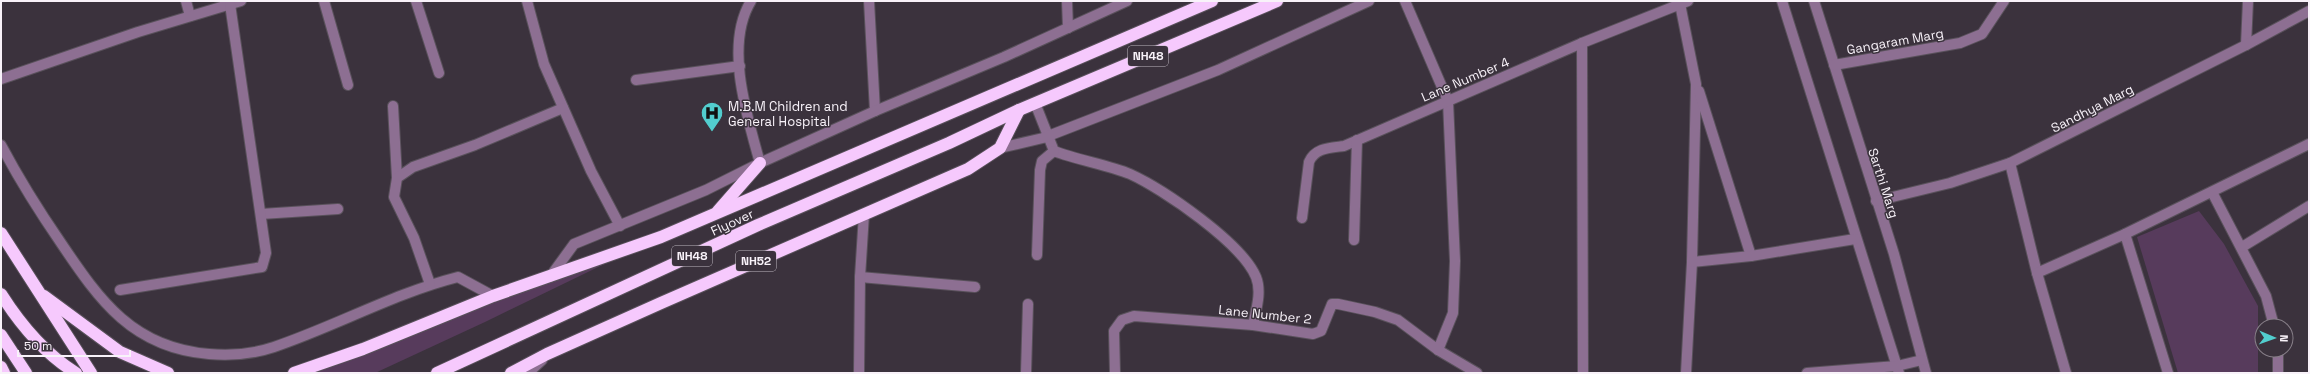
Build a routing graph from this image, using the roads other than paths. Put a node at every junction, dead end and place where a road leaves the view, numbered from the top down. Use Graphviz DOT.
graph roads {
  1 [pos="186,1"];
  2 [pos="241,1"];
  3 [pos="324,1"];
  4 [pos="416,1"];
  5 [pos="526,1"];
  6 [pos="751,1"];
  7 [pos="869,1"];
  8 [pos="1067,1"];
  9 [pos="1127,1"];
  10 [pos="1212,1"];
  11 [pos="1277,1"];
  12 [pos="1369,1"];
  13 [pos="1405,1"];
  14 [pos="1782,1"];
  15 [pos="1814,1"];
  16 [pos="2004,1"];
  17 [pos="2248,1"];
  18 [pos="1684,2"];
  19 [pos="230,4"];
  20 [pos="2309,10"];
  21 [pos="190,16"];
  22 [pos="1068,28"];
  23 [pos="1582,43"];
  24 [pos="2246,46"];
  25 [pos="1834,65"];
  26 [pos="740,66"];
  27 [pos="439,73"];
  28 [pos="1,79"];
  29 [pos="636,80"];
  30 [pos="1696,84"];
  31 [pos="348,85"];
  32 [pos="1448,101"];
  33 [pos="1035,103"];
  34 [pos="393,106"];
  35 [pos="563,108"];
  36 [pos="1018,110"];
  37 [pos="875,111"];
  38 [pos="1049,136"];
  39 [pos="1357,140"];
  40 [pos="2309,144"];
  41 [pos="1,145"];
  42 [pos="1000,148"];
  43 [pos="1054,152"];
  44 [pos="760,163"];
  45 [pos="2010,164"];
  46 [pos="397,178"];
  47 [pos="2212,192"];
  48 [pos="1876,201"];
  49 [pos="2309,206"];
  50 [pos="338,209"];
  51 [pos="261,214"];
  52 [pos="716,214"];
  53 [pos="864,214"];
  54 [pos="1302,218"];
  55 [pos="620,226"];
  56 [pos="1,234"];
  57 [pos="2125,234"];
  58 [pos="1855,239"];
  59 [pos="1354,240"];
  60 [pos="2242,247"];
  61 [pos="1037,255"];
  62 [pos="1751,256"];
  63 [pos="1692,262"];
  64 [pos="2037,273"];
  65 [pos="550,277"];
  66 [pos="860,277"];
  67 [pos="430,284"];
  68 [pos="975,287"];
  69 [pos="36,290"];
  70 [pos="120,290"];
  71 [pos="1,294"];
  72 [pos="493,296"];
  73 [pos="1028,304"];
  74 [pos="2272,318"];
  75 [pos="1253,325"];
  76 [pos="1,334"];
  77 [pos="1438,350"];
  78 [pos="547,354"];
  79 [pos="2278,358"];
  80 [pos="1922,360"];
  81 [pos="1,367"];
  82 [pos="1898,370"];
  83 [pos="4,373"];
  84 [pos="26,373"];
  85 [pos="76,373"];
  86 [pos="90,373"];
  87 [pos="168,373"];
  88 [pos="294,373"];
  89 [pos="437,373"];
  90 [pos="511,373"];
  91 [pos="528,373"];
  92 [pos="859,373"];
  93 [pos="1026,373"];
  94 [pos="1115,373"];
  95 [pos="1477,373"];
  96 [pos="1583,373"];
  97 [pos="1686,373"];
  98 [pos="1807,373"];
  99 [pos="1926,373"];
  100 [pos="2066,373"];
  101 [pos="2168,373"];
  102 [pos="2278,373"];
  1 -- 21 [label="street"];
  2 -- 19 [label="street"];
  3 -- 31 [label="street"];
  4 -- 27 [label="street"];
  5 -- 35 [label="street"];
  6 -- 26 [label="street"];
  7 -- 37 [label="street"];
  8 -- 22 [label="street"];
  9 -- 22 [label="street"];
  10 -- 52 [label="highway, NH48"];
  11 -- 33 [label="highway, NH48"];
  12 -- 38 [label="street"];
  13 -- 32 [label="street"];
  14 -- 58 [label="street"];
  15 -- 25 [label="street, Sarthi Marg"];
  16 -- 25 [label="street, Gangaram Marg"];
  17 -- 24 [label="street"];
  18 -- 23 [label="street, Lane Number 4"];
  18 -- 30 [label="street"];
  19 -- 21 [label="street"];
  19 -- 51 [label="street"];
  20 -- 24 [label="street, Sandhya Marg"];
  21 -- 28 [label="street"];
  22 -- 37 [label="street"];
  23 -- 32 [label="street, Lane Number 4"];
  23 -- 96 [label="street"];
  24 -- 45 [label="street, Sandhya Marg"];
  25 -- 48 [label="street, Sarthi Marg"];
  26 -- 29 [label="street"];
  26 -- 44 [label="street"];
  30 -- 62 [label="street"];
  30 -- 63 [label="street"];
  32 -- 39 [label="street, Lane Number 4"];
  32 -- 77 [label="street"];
  33 -- 36 [label="highway, NH48"];
  33 -- 38 [label="street"];
  34 -- 46 [label="street"];
  35 -- 46 [label="street"];
  35 -- 55 [label="street"];
  36 -- 42 [label="highway"];
  36 -- 89 [label="highway, Flyover / NH48"];
  37 -- 44 [label="street"];
  38 -- 42 [label="street"];
  38 -- 43 [label="street"];
  39 -- 54 [label="street, Lane Number 4"];
  39 -- 59 [label="street"];
  40 -- 47 [label="street"];
  41 -- 67 [label="street"];
  42 -- 53 [label="highway, NH52"];
  43 -- 61 [label="street"];
  43 -- 75 [label="street"];
  44 -- 52 [label="highway"];
  44 -- 55 [label="street"];
  45 -- 48 [label="street, Sandhya Marg"];
  45 -- 64 [label="street"];
  46 -- 67 [label="street"];
  47 -- 57 [label="street"];
  47 -- 60 [label="street"];
  48 -- 80 [label="street, Sarthi Marg"];
  49 -- 60 [label="street"];
  50 -- 51 [label="street"];
  51 -- 70 [label="street"];
  52 -- 65 [label="highway, NH48"];
  53 -- 66 [label="street"];
  53 -- 78 [label="highway, NH52"];
  55 -- 65 [label="street"];
  56 -- 69 [label="highway"];
  57 -- 64 [label="street"];
  57 -- 101 [label="street"];
  58 -- 62 [label="street"];
  58 -- 82 [label="street"];
  60 -- 74 [label="street"];
  62 -- 63 [label="street"];
  63 -- 97 [label="street"];
  64 -- 100 [label="street"];
  65 -- 72 [label="highway, NH48"];
  66 -- 68 [label="street"];
  66 -- 92 [label="street"];
  67 -- 72 [label="street"];
  69 -- 86 [label="highway"];
  69 -- 87 [label="highway"];
  71 -- 85 [label="highway"];
  72 -- 88 [label="highway, NH48"];
  73 -- 93 [label="street"];
  75 -- 77 [label="street, Lane Number 2"];
  75 -- 94 [label="street, Lane Number 2"];
  76 -- 84 [label="highway"];
  77 -- 95 [label="street, Lane Number 2"];
  78 -- 90 [label="highway, NH52"];
  78 -- 91 [label="street"];
  79 -- 102 [label="street"];
  80 -- 82 [label="street"];
  80 -- 99 [label="street, Sarthi Marg"];
  81 -- 83 [label="highway"];
  82 -- 98 [label="street"];
}
